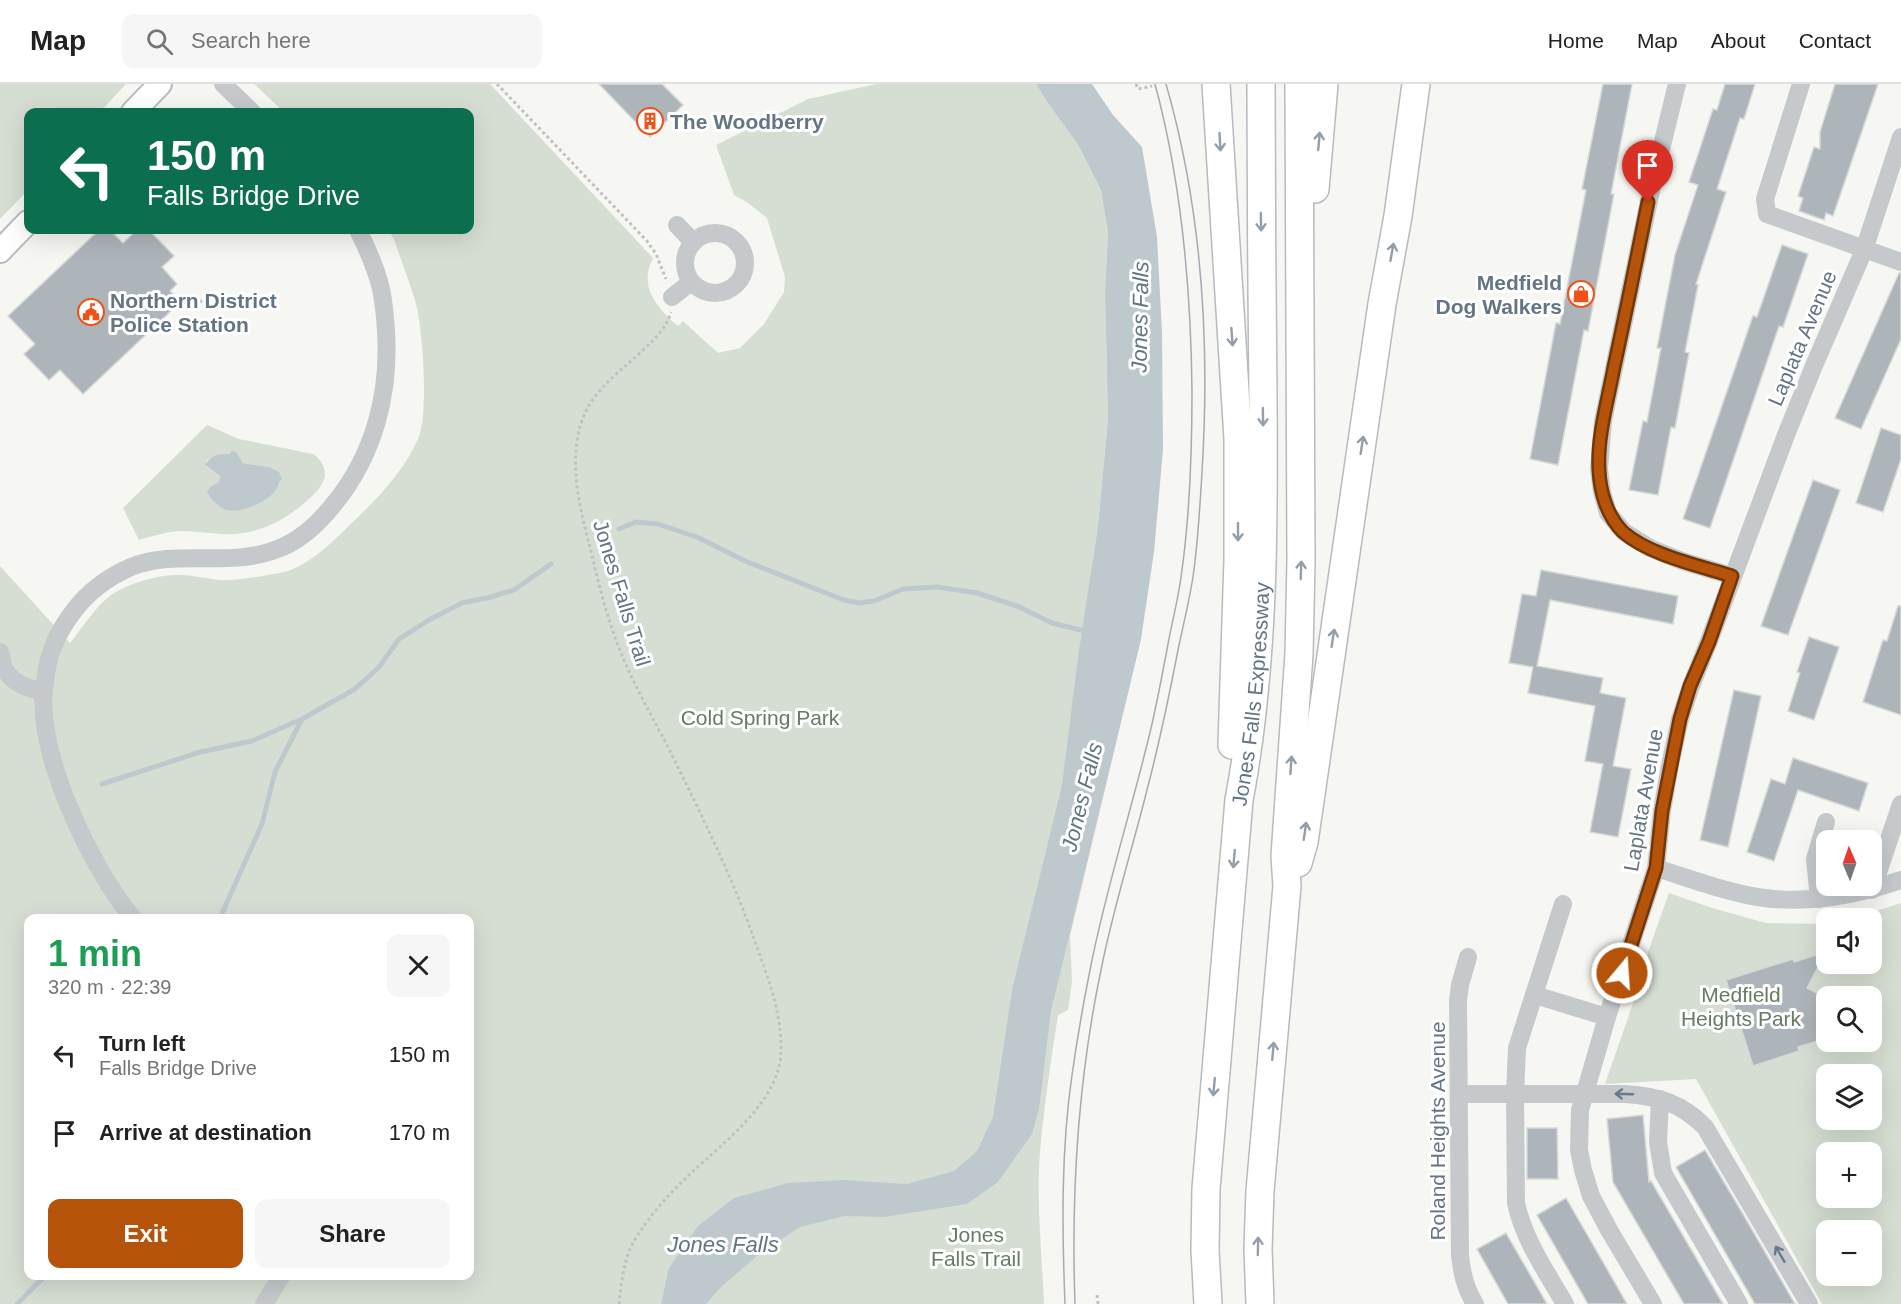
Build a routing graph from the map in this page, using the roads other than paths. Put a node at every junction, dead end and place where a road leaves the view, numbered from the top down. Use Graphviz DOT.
graph roads {
  1 [pos="160,84"];
  2 [pos="223,84"];
  3 [pos="1216,84"];
  4 [pos="1261,84"];
  5 [pos="1299,84"];
  6 [pos="1324,84"];
  7 [pos="1416,84"];
  8 [pos="1677,84"];
  9 [pos="1801,84"];
  10 [pos="137,108"];
  11 [pos="248,108"];
  12 [pos="1901,137"];
  13 [pos="677,225"];
  14 [pos="24,226"];
  15 [pos="360,234"];
  16 [pos="693,242"];
  17 [pos="1864,250"];
  18 [pos="0,251"];
  19 [pos="1901,262"];
  20 [pos="691,282"];
  21 [pos="671,298"];
  22 [pos="1301,367"];
  23 [pos="1732,576"];
  24 [pos="0,654"];
  25 [pos="43,691"];
  26 [pos="1239,800"];
  27 [pos="1901,804"];
  28 [pos="1826,822"];
  29 [pos="1882,860"];
  30 [pos="1656,868"];
  31 [pos="1901,880"];
  32 [pos="1287,886"];
  33 [pos="1882,887"];
  34 [pos="1837,896"];
  35 [pos="1819,899"];
  36 [pos="1563,904"];
  37 [pos="130,914"];
  38 [pos="1468,957"];
  39 [pos="1535,994"];
  40 [pos="1607,1017"];
  41 [pos="1583,1093"];
  42 [pos="1460,1094"];
  43 [pos="1515,1094"];
  44 [pos="1660,1099"];
  45 [pos="279,1280"];
  46 [pos="264,1304"];
  47 [pos="1208,1304"];
  48 [pos="1260,1304"];
  49 [pos="1474,1304"];
  50 [pos="1565,1304"];
  51 [pos="1653,1304"];
  52 [pos="1739,1304"];
  53 [pos="1809,1304"];
  1 -- 10 [label="main road"];
  2 -- 11 [label="street"];
  3 -- 26 [label="highway, one-way"];
  4 -- 26 [label="highway, Jones Falls Expressway, one-way"];
  5 -- 22 [label="highway, Jones Falls Expressway"];
  22 -- 6 [label="highway, one-way"];
  32 -- 7 [label="highway, one-way"];
  8 -- 23 [label="street"];
  9 -- 17 [label="street"];
  12 -- 17 [label="street, Laplata Avenue"];
  13 -- 16 [label="street"];
  14 -- 18 [label="main road"];
  15 -- 25 [label="street"];
  16 -- 20 [label="street"];
  16 -- 20 [label="street"];
  17 -- 19 [label="street"];
  17 -- 23 [label="street, Laplata Avenue"];
  20 -- 21 [label="street"];
  32 -- 22 [label="highway, Jones Falls Expressway, one-way"];
  23 -- 30 [label="street, Laplata Avenue"];
  24 -- 25 [label="street"];
  25 -- 37 [label="street"];
  26 -- 47 [label="highway, Jones Falls Expressway, one-way"];
  27 -- 29 [label="street"];
  28 -- 35 [label="street"];
  30 -- 35 [label="street"];
  30 -- 40 [label="street, Laplata Avenue"];
  31 -- 33 [label="street"];
  48 -- 32 [label="highway, Jones Falls Expressway, one-way"];
  34 -- 35 [label="street"];
  36 -- 39 [label="street"];
  38 -- 42 [label="street, Roland Heights Avenue"];
  39 -- 40 [label="street"];
  39 -- 43 [label="street"];
  40 -- 41 [label="street, Laplata Avenue"];
  41 -- 43 [label="street"];
  44 -- 41 [label="street, one-way"];
  41 -- 51 [label="street, Laplata Avenue"];
  42 -- 43 [label="street"];
  42 -- 49 [label="street, Roland Heights Avenue"];
  43 -- 50 [label="street"];
  44 -- 52 [label="street"];
  53 -- 44 [label="street, one-way"];
  45 -- 46 [label="street"];
}
